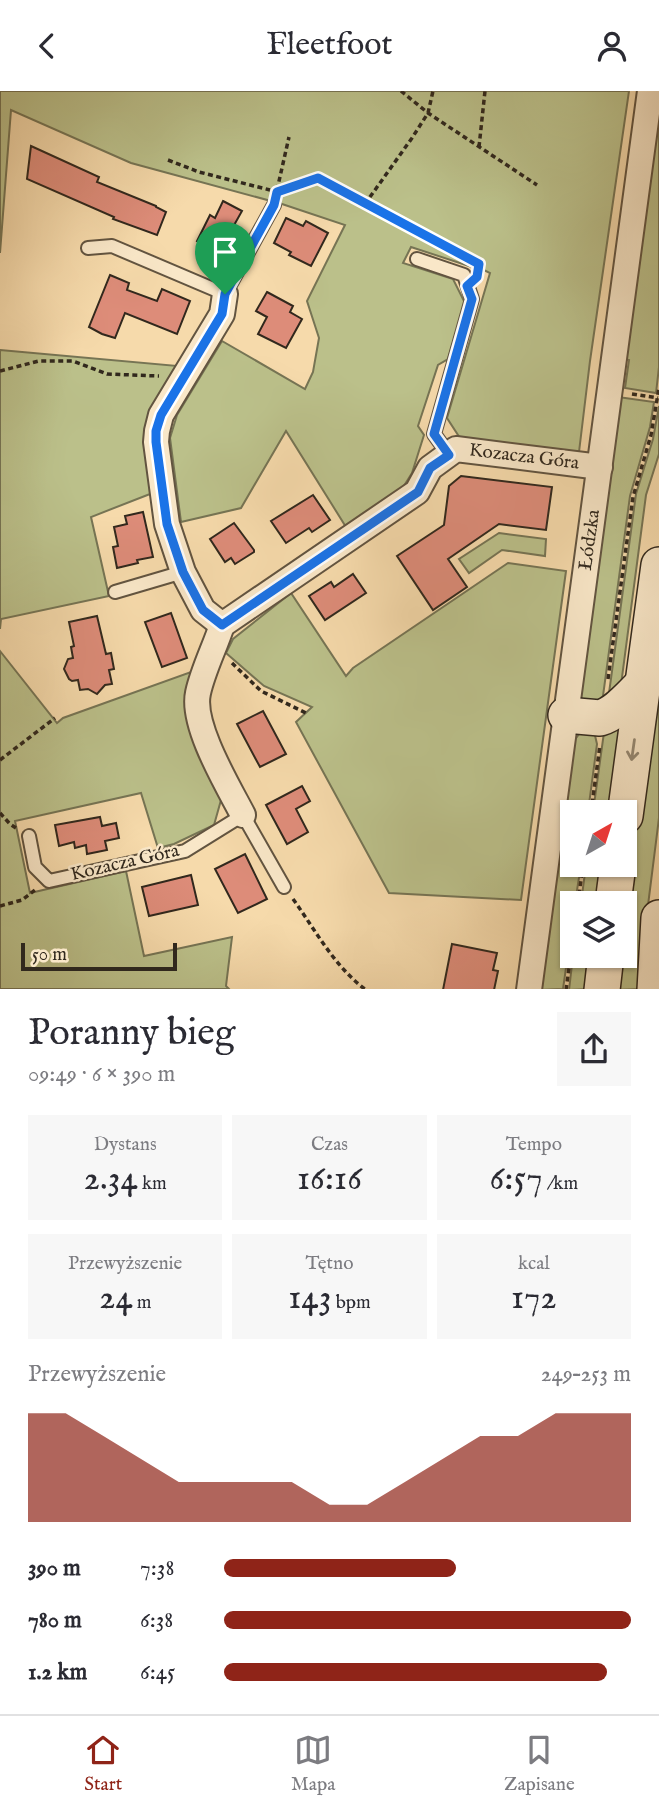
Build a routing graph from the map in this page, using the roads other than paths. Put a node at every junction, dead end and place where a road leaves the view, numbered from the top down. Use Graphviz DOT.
graph roads {
  1 [pos="650,91"];
  2 [pos="274,205"];
  3 [pos="88,249"];
  4 [pos="417,259"];
  5 [pos="225,294"];
  6 [pos="449,455"];
  7 [pos="600,467"];
  8 [pos="659,565"];
  9 [pos="183,572"];
  10 [pos="115,592"];
  11 [pos="222,625"];
  12 [pos="642,685"];
  13 [pos="566,715"];
  14 [pos="627,800"];
  15 [pos="243,815"];
  16 [pos="29,836"];
  17 [pos="284,887"];
  18 [pos="659,918"];
  19 [pos="604,968"];
  20 [pos="529,989"];
  21 [pos="602,989"];
  22 [pos="655,989"];
  1 -- 7 [label="street, Łódzka"];
  2 -- 5 [label="lane"];
  3 -- 5 [label="lane"];
  4 -- 6 [label="lane, Kozacza Góra"];
  5 -- 9 [label="street"];
  6 -- 7 [label="street, Kozacza Góra"];
  6 -- 11 [label="street, Kozacza Góra"];
  7 -- 13 [label="street, Łódzka"];
  8 -- 12 [label="main road"];
  9 -- 10 [label="lane"];
  9 -- 11 [label="street"];
  11 -- 15 [label="street"];
  12 -- 13 [label="main road"];
  12 -- 14 [label="main road, one-way"];
  13 -- 20 [label="street, Łódzka"];
  15 -- 16 [label="lane, Kozacza Góra"];
  15 -- 17 [label="lane"];
  18 -- 22 [label="main road"];
  19 -- 21 [label="main road"];
}
